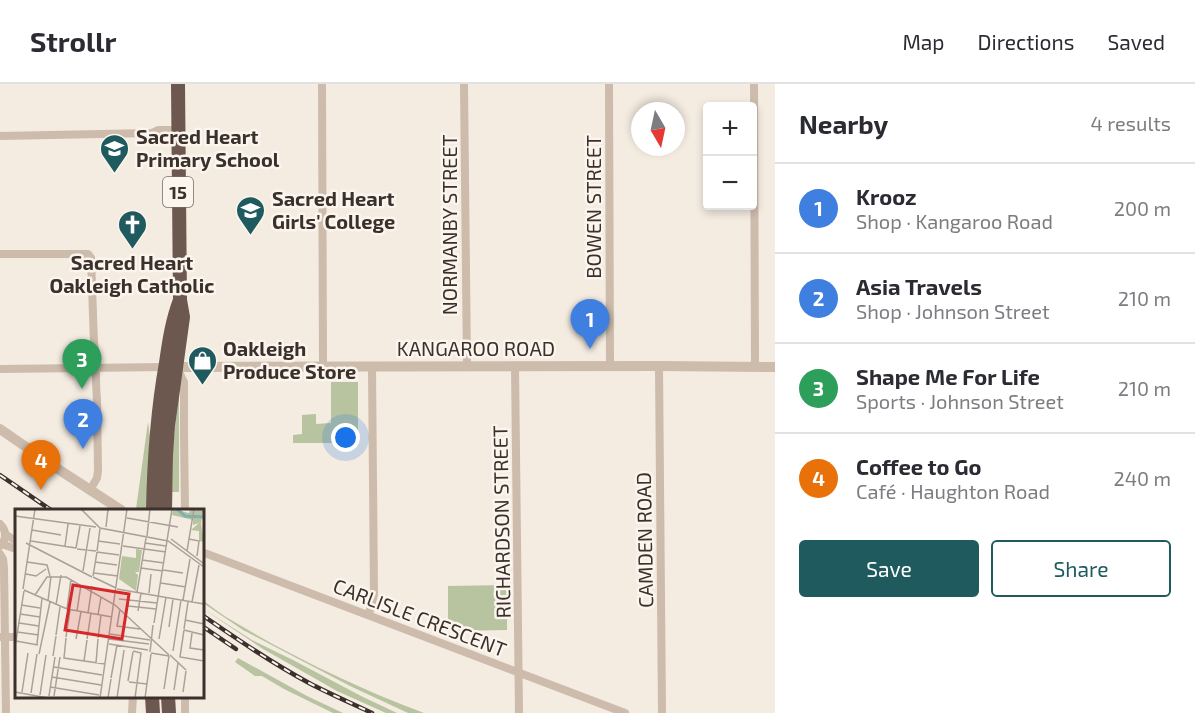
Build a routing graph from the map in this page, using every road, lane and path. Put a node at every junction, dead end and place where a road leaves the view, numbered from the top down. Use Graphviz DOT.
graph roads {
  1 [pos="178,84"];
  2 [pos="322,84"];
  3 [pos="464,84"];
  4 [pos="609,84"];
  5 [pos="754,84"];
  6 [pos="178,133"];
  7 [pos="0,136"];
  8 [pos="0,254"];
  9 [pos="323,366"];
  10 [pos="467,366"];
  11 [pos="515,366"];
  12 [pos="610,366"];
  13 [pos="659,366"];
  14 [pos="755,366"];
  15 [pos="95,367"];
  16 [pos="171,367"];
  17 [pos="372,367"];
  18 [pos="775,367"];
  19 [pos="0,369"];
  20 [pos="0,429"];
  21 [pos="90,490"];
  22 [pos="119,509"];
  23 [pos="153,509"];
  24 [pos="165,509"];
  25 [pos="185,509"];
  26 [pos="0,524"];
  27 [pos="5,534"];
  28 [pos="15,541"];
  29 [pos="1,545"];
  30 [pos="204,553"];
  31 [pos="0,554"];
  32 [pos="369,615"];
  33 [pos="2,637"];
  34 [pos="520,672"];
  35 [pos="133,698"];
  36 [pos="152,698"];
  37 [pos="168,698"];
  38 [pos="184,698"];
  39 [pos="6,713"];
  40 [pos="132,713"];
  41 [pos="153,713"];
  42 [pos="169,713"];
  43 [pos="185,713"];
  44 [pos="519,713"];
  45 [pos="625,713"];
  46 [pos="662,713"];
  1 -- 6 [label="highway, 15"];
  2 -- 9 [label="street"];
  3 -- 10 [label="street, NORMANBY STREET"];
  4 -- 12 [label="street, BOWEN STREET"];
  5 -- 14 [label="street"];
  6 -- 7 [label="street"];
  6 -- 16 [label="highway, 15"];
  8 -- 15 [label="street"];
  9 -- 16 [label="street, KANGAROO ROAD"];
  9 -- 17 [label="street, KANGAROO ROAD"];
  10 -- 11 [label="street, KANGAROO ROAD"];
  10 -- 17 [label="street, KANGAROO ROAD"];
  11 -- 12 [label="street, KANGAROO ROAD"];
  11 -- 34 [label="street, RICHARDSON STREET"];
  12 -- 13 [label="street, KANGAROO ROAD"];
  13 -- 14 [label="street, KANGAROO ROAD"];
  13 -- 46 [label="street, CAMDEN ROAD"];
  14 -- 18 [label="street, KANGAROO ROAD"];
  15 -- 16 [label="street"];
  15 -- 19 [label="street"];
  15 -- 21 [label="street"];
  16 -- 23 [label="highway, 15"];
  16 -- 24 [label="highway, 15"];
  16 -- 25 [label="street"];
  17 -- 32 [label="street"];
  20 -- 21 [label="street"];
  21 -- 22 [label="street"];
  26 -- 27 [label="street"];
  27 -- 28 [label="street"];
  27 -- 29 [label="street"];
  30 -- 32 [label="street, CARLISLE CRESCENT"];
  31 -- 33 [label="street"];
  32 -- 34 [label="street, CARLISLE CRESCENT"];
  33 -- 39 [label="street"];
  34 -- 44 [label="street, RICHARDSON STREET"];
  34 -- 45 [label="street, CARLISLE CRESCENT"];
  35 -- 40 [label="street"];
  36 -- 41 [label="highway"];
  37 -- 42 [label="highway"];
  38 -- 43 [label="street"];
}
